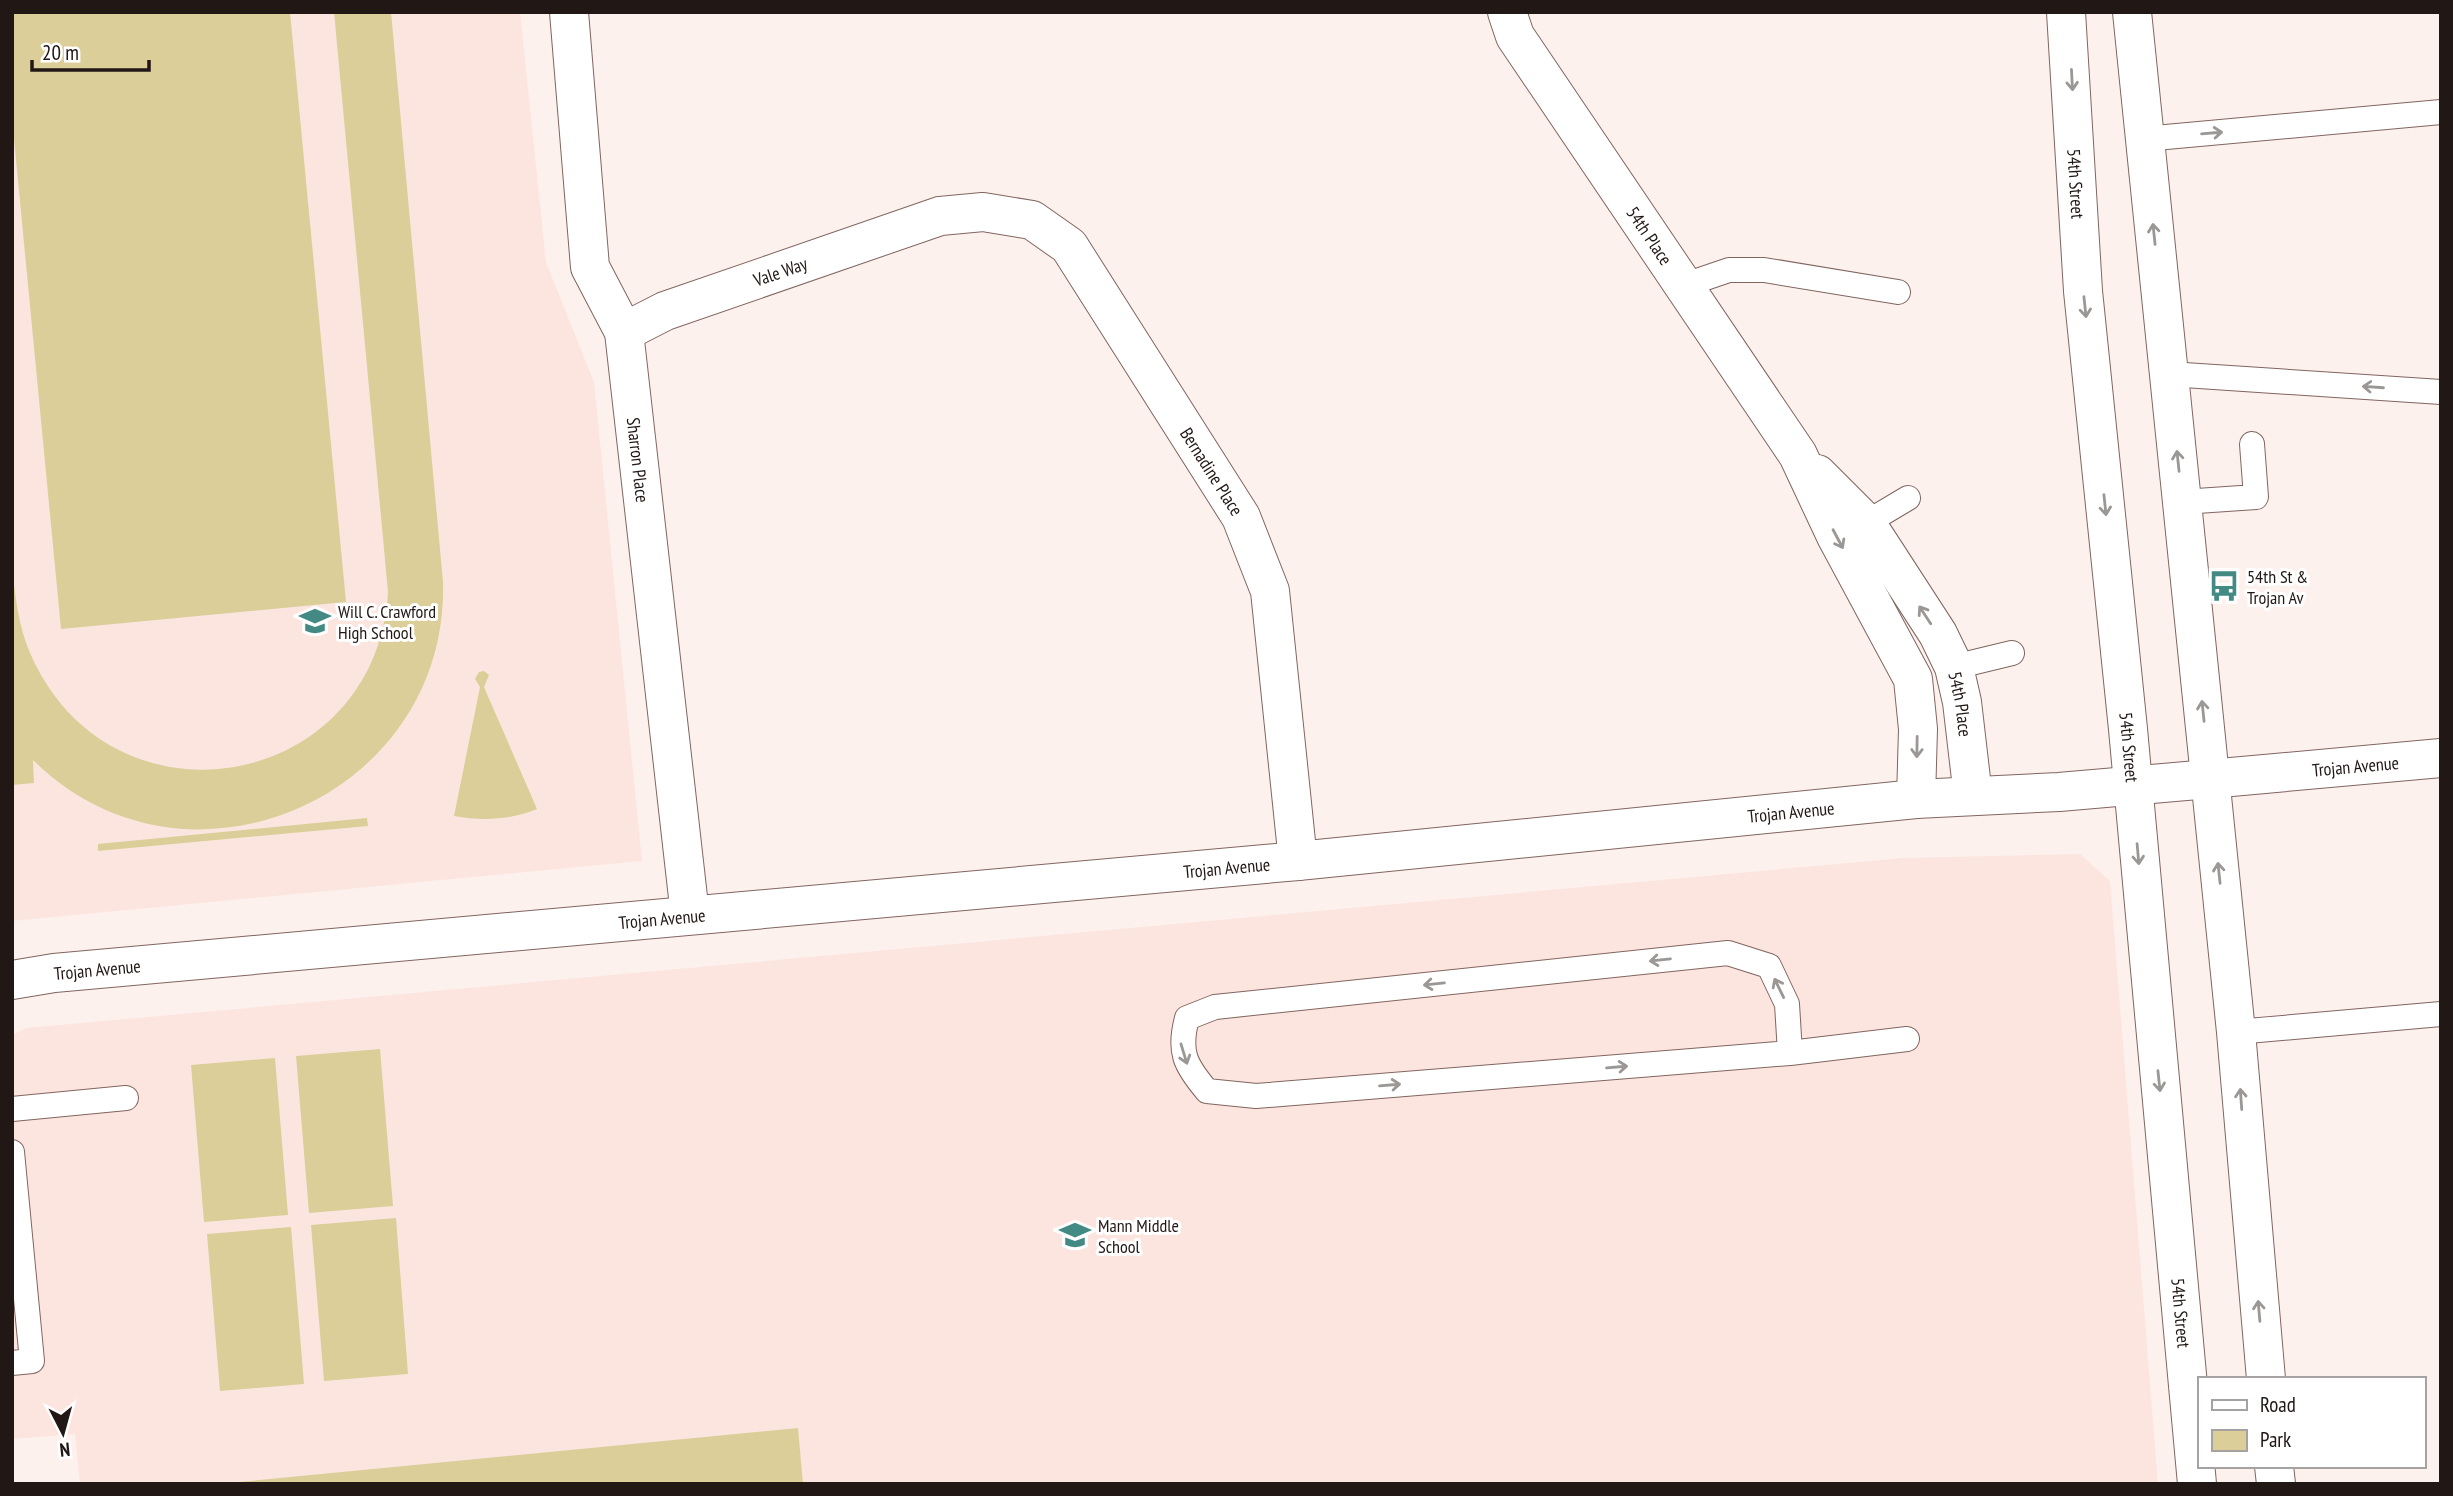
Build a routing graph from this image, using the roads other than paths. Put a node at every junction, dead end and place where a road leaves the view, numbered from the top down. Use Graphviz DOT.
graph roads {
  1 [pos="569,12"];
  2 [pos="1507,12"];
  3 [pos="2066,12"];
  4 [pos="2132,12"];
  5 [pos="2441,112"];
  6 [pos="2144,139"];
  7 [pos="940,216"];
  8 [pos="1682,286"];
  9 [pos="1898,292"];
  10 [pos="624,332"];
  11 [pos="2169,374"];
  12 [pos="2441,392"];
  13 [pos="2252,444"];
  14 [pos="1798,455"];
  15 [pos="1908,498"];
  16 [pos="2182,502"];
  17 [pos="1866,523"];
  18 [pos="2012,653"];
  19 [pos="1954,667"];
  20 [pos="2441,758"];
  21 [pos="2209,779"];
  22 [pos="2131,786"];
  23 [pos="1973,796"];
  24 [pos="1916,799"];
  25 [pos="1298,861"];
  26 [pos="690,915"];
  27 [pos="12,980"];
  28 [pos="2441,1014"];
  29 [pos="2236,1032"];
  30 [pos="1907,1039"];
  31 [pos="1790,1053"];
  32 [pos="126,1098"];
  33 [pos="12,1109"];
  34 [pos="12,1152"];
  35 [pos="12,1363"];
  36 [pos="2266,1377"];
  37 [pos="2197,1484"];
  1 -- 10 [label="street, Sharron Place"];
  2 -- 8 [label="street, 54th Place"];
  3 -- 22 [label="street, 54th Street, one-way"];
  4 -- 6 [label="street"];
  6 -- 5 [label="lane, one-way"];
  11 -- 6 [label="street, one-way"];
  7 -- 10 [label="street, Vale Way"];
  7 -- 25 [label="street, Bernadine Place"];
  8 -- 9 [label="lane"];
  8 -- 14 [label="street, 54th Place"];
  10 -- 26 [label="street, Sharron Place"];
  12 -- 11 [label="lane, one-way"];
  16 -- 11 [label="street, one-way"];
  13 -- 16 [label="lane"];
  14 -- 17 [label="street, 54th Place"];
  14 -- 24 [label="street, 54th Place, one-way"];
  15 -- 17 [label="lane"];
  21 -- 16 [label="street, one-way"];
  19 -- 17 [label="street, 54th Place, one-way"];
  18 -- 19 [label="lane"];
  19 -- 23 [label="street, 54th Place"];
  20 -- 21 [label="street, Trojan Avenue"];
  21 -- 22 [label="street, Trojan Avenue"];
  29 -- 21 [label="street, one-way"];
  22 -- 23 [label="street, Trojan Avenue"];
  22 -- 37 [label="street, 54th Street, one-way"];
  23 -- 24 [label="street, Trojan Avenue"];
  24 -- 25 [label="street, Trojan Avenue"];
  25 -- 26 [label="street, Trojan Avenue"];
  26 -- 27 [label="street, Trojan Avenue"];
  28 -- 29 [label="lane"];
  36 -- 29 [label="street, one-way"];
  30 -- 31 [label="lane"];
  31 -- 31 [label="lane, one-way"];
  32 -- 33 [label="lane"];
  34 -- 35 [label="lane"];
}
